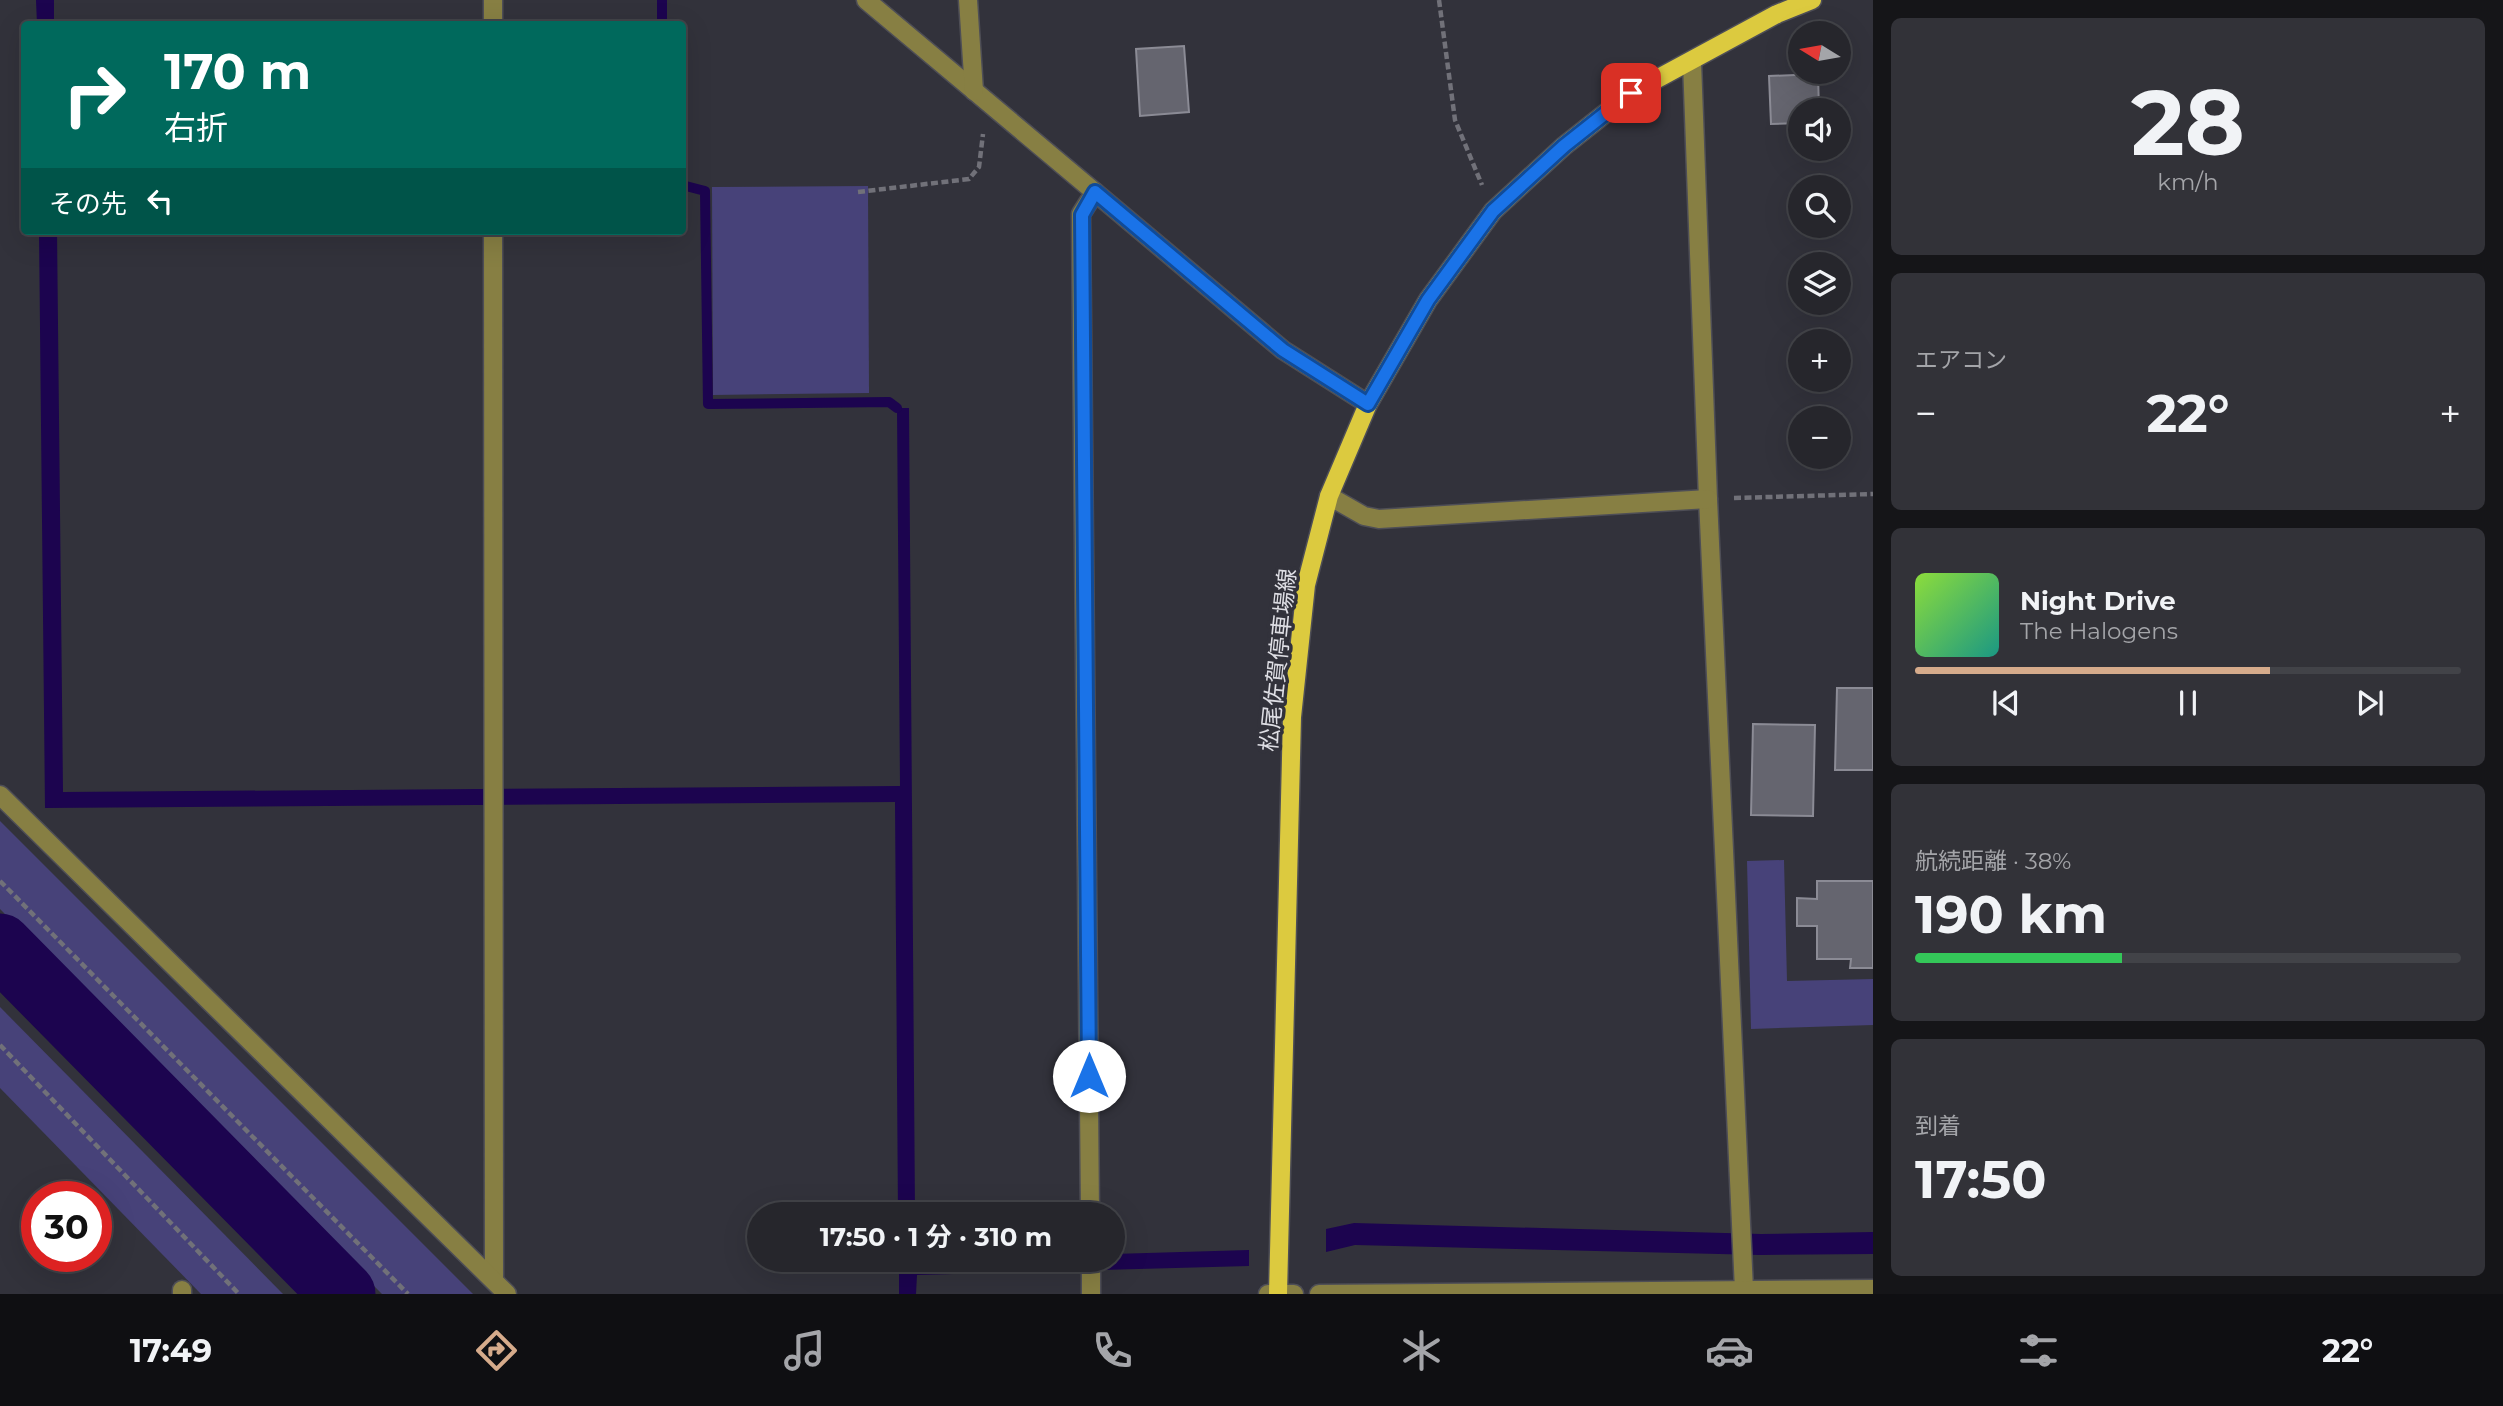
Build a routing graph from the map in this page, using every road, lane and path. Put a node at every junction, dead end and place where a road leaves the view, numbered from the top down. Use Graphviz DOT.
graph roads {
  1 [pos="493,0"];
  2 [pos="866,0"];
  3 [pos="968,0"];
  4 [pos="1439,0"];
  5 [pos="1812,0"];
  6 [pos="493,21"];
  7 [pos="1692,62"];
  8 [pos="974,91"];
  9 [pos="858,192"];
  10 [pos="1095,192"];
  11 [pos="1493,211"];
  12 [pos="493,235"];
  13 [pos="1368,404"];
  14 [pos="1873,494"];
  15 [pos="1329,496"];
  16 [pos="1708,499"];
  17 [pos="0,795"];
  18 [pos="0,881"];
  19 [pos="0,1045"];
  20 [pos="1090,1202"];
  21 [pos="494,1280"];
  22 [pos="1873,1289"];
  23 [pos="1744,1290"];
  24 [pos="239,1294"];
  25 [pos="408,1294"];
  26 [pos="507,1294"];
  27 [pos="1269,1294"];
  28 [pos="1278,1294"];
  29 [pos="1294,1294"];
  30 [pos="1319,1294"];
  1 -- 6 [label="street"];
  2 -- 8 [label="street"];
  3 -- 8 [label="street"];
  4 -- 11 [label="path"];
  5 -- 7 [label="main road, 松尾佐賀停車場線"];
  7 -- 11 [label="main road, 松尾佐賀停車場線"];
  7 -- 16 [label="street"];
  8 -- 9 [label="path"];
  8 -- 10 [label="street"];
  10 -- 13 [label="street"];
  10 -- 20 [label="street"];
  11 -- 13 [label="main road, 松尾佐賀停車場線"];
  12 -- 21 [label="street"];
  13 -- 15 [label="main road, 松尾佐賀停車場線"];
  14 -- 16 [label="path"];
  15 -- 16 [label="street"];
  15 -- 28 [label="main road, 松尾佐賀停車場線"];
  16 -- 23 [label="street"];
  17 -- 21 [label="street"];
  18 -- 25 [label="path"];
  19 -- 24 [label="path"];
  21 -- 26 [label="street"];
  22 -- 23 [label="street"];
  23 -- 30 [label="street"];
  27 -- 28 [label="street"];
  28 -- 29 [label="street"];
}
